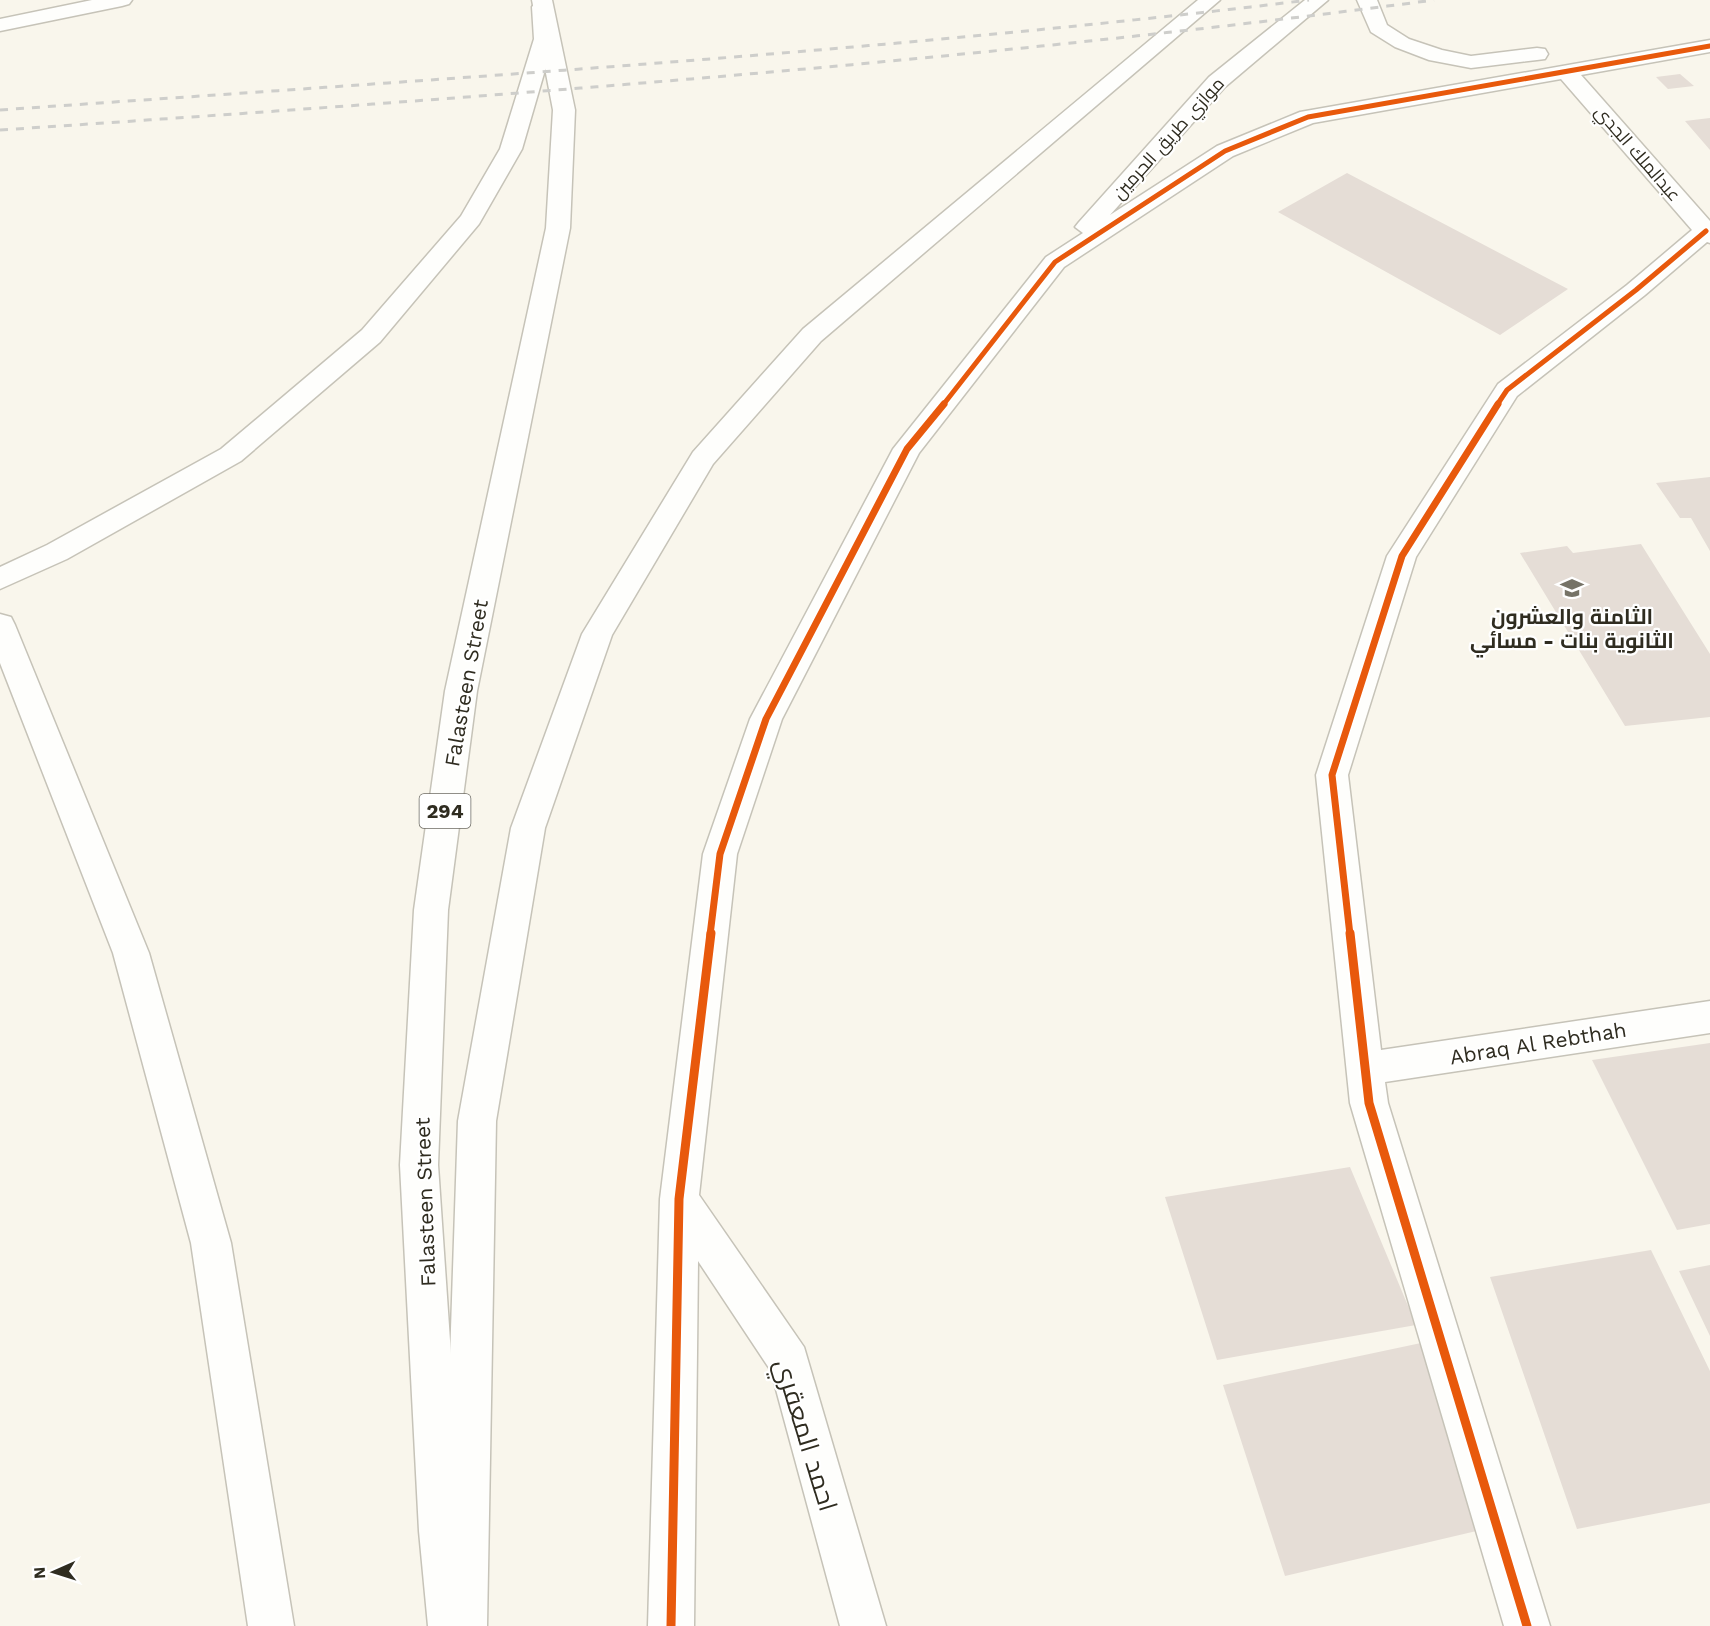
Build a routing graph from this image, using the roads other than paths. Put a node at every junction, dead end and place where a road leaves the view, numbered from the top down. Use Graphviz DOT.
graph roads {
  1 [pos="82,0"];
  2 [pos="122,0"];
  3 [pos="1210,0"];
  4 [pos="1318,0"];
  5 [pos="1367,0"];
  6 [pos="542,3"];
  7 [pos="0,13"];
  8 [pos="0,25"];
  9 [pos="1710,26"];
  10 [pos="1664,33"];
  11 [pos="1710,46"];
  12 [pos="1563,60"];
  13 [pos="1708,233"];
  14 [pos="1055,262"];
  15 [pos="0,579"];
  16 [pos="0,625"];
  17 [pos="1710,1017"];
  18 [pos="1365,1070"];
  19 [pos="679,1199"];
  20 [pos="271,1626"];
  21 [pos="451,1626"];
  22 [pos="465,1626"];
  23 [pos="671,1626"];
  24 [pos="863,1626"];
  25 [pos="1527,1626"];
  1 -- 7 [label="main road"];
  2 -- 8 [label="main road"];
  3 -- 22 [label="main road"];
  4 -- 14 [label="main road, موازي طريق الحرمين"];
  5 -- 12 [label="main road"];
  6 -- 15 [label="main road"];
  6 -- 21 [label="main road, Falasteen Street / 294"];
  9 -- 10 [label="main road"];
  11 -- 12 [label="main road"];
  12 -- 13 [label="main road, عبدالملك الجدي"];
  12 -- 14 [label="main road"];
  13 -- 18 [label="main road"];
  14 -- 19 [label="main road, موازي طريق الحرمين"];
  16 -- 20 [label="main road"];
  17 -- 18 [label="main road, Abraq Al Rebthah"];
  18 -- 25 [label="main road"];
  19 -- 23 [label="main road, موازي طريق الحرمين"];
  19 -- 24 [label="main road, احمد المعقري"];
}
